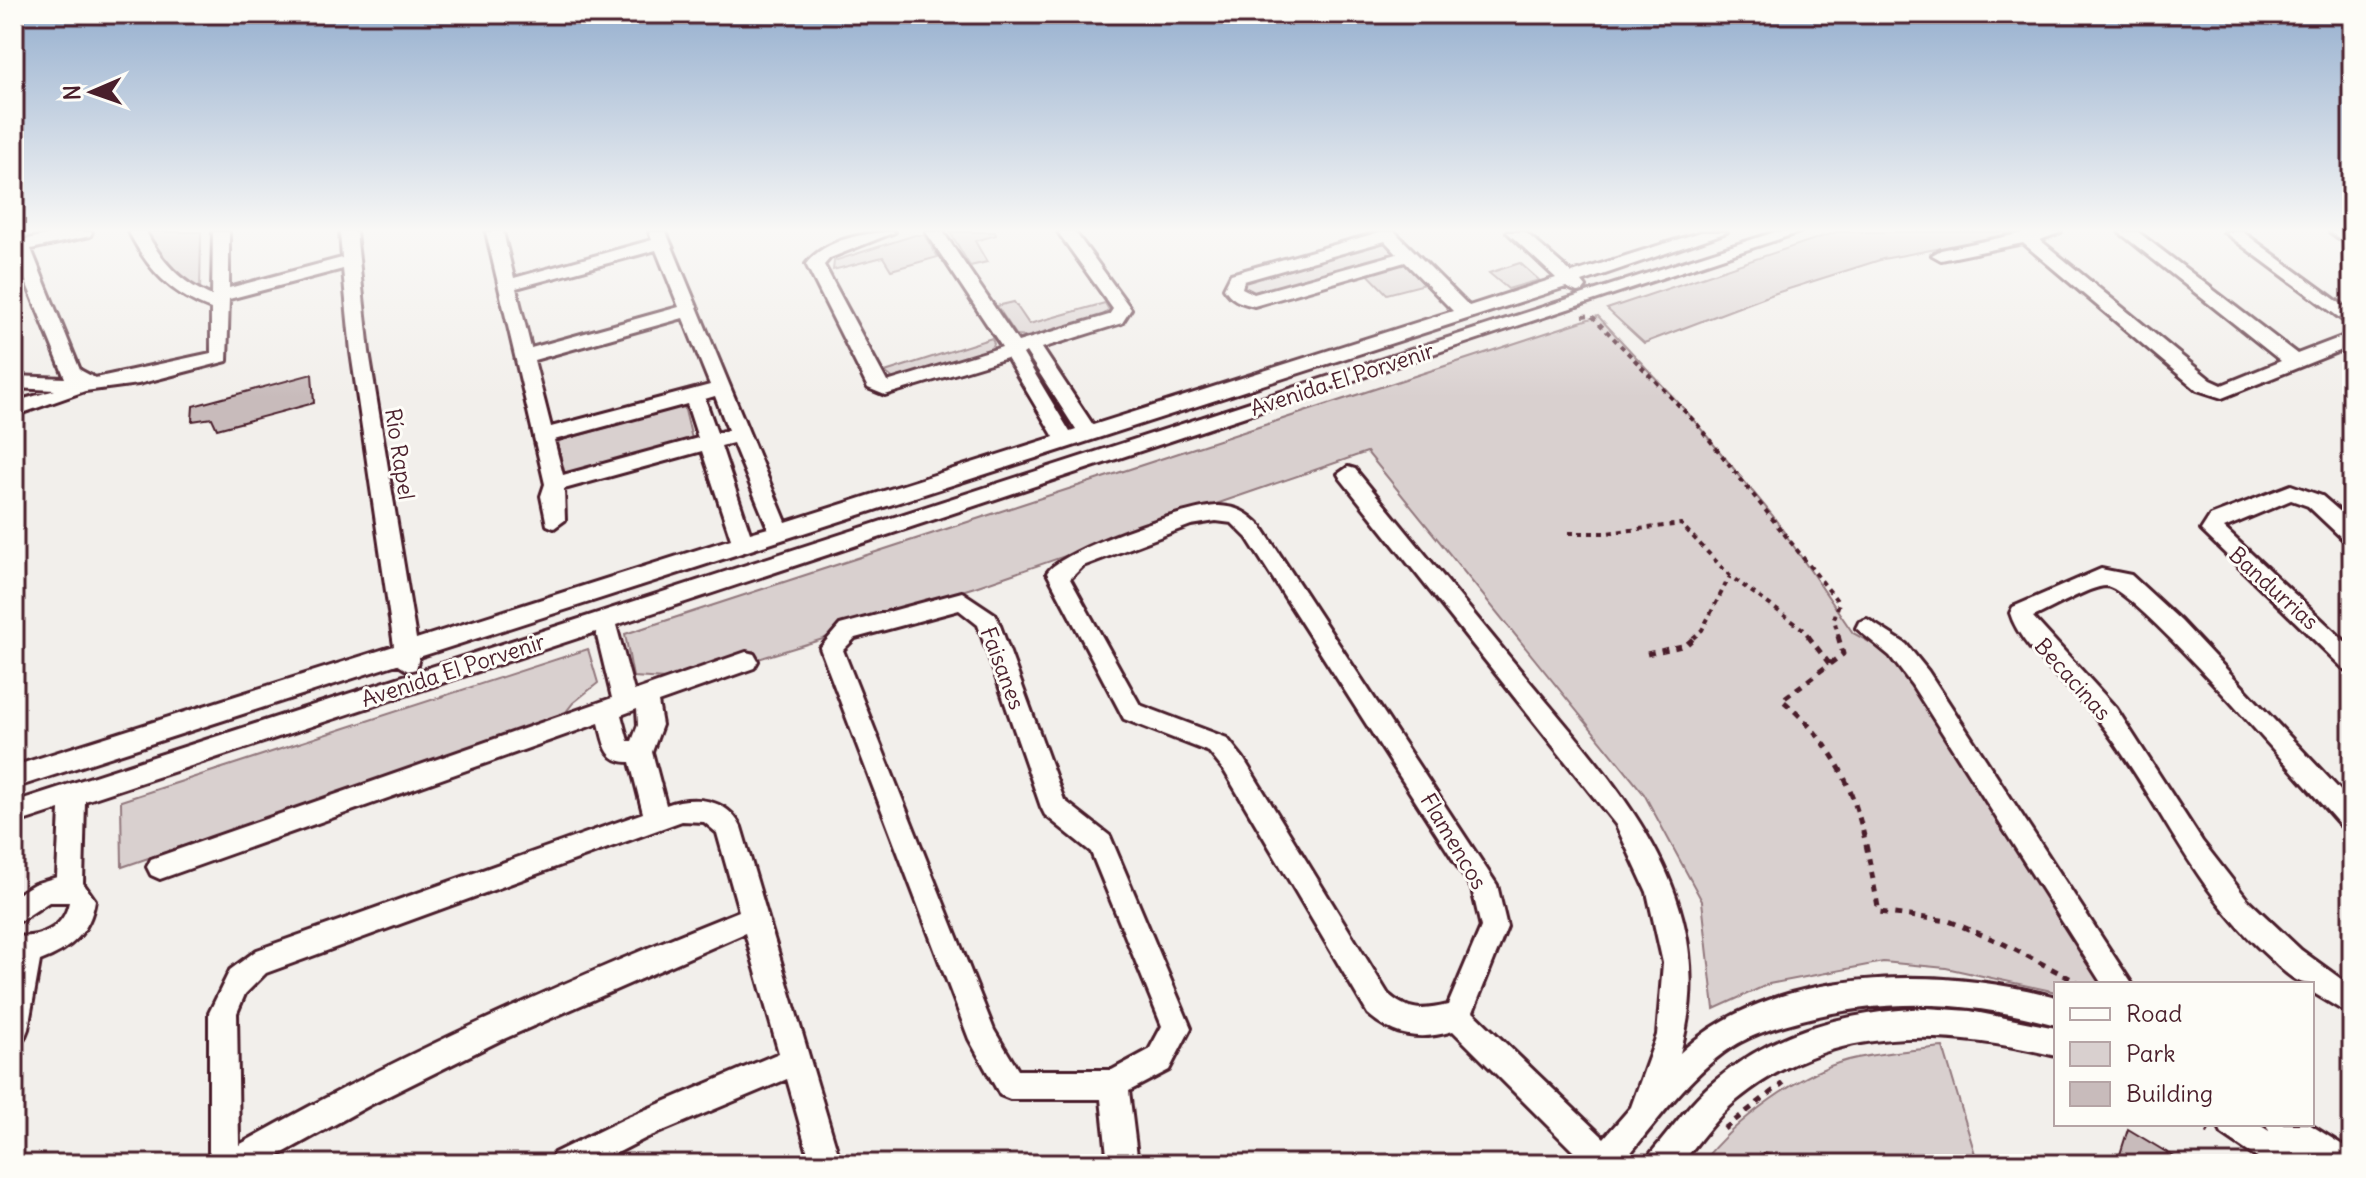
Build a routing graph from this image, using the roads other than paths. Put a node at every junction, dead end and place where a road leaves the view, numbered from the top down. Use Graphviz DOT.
graph roads {
  1 [pos="35,287"];
  2 [pos="179,287"];
  3 [pos="222,287"];
  4 [pos="243,287"];
  5 [pos="353,287"];
  6 [pos="508,287"];
  7 [pos="679,287"];
  8 [pos="826,287"];
  9 [pos="974,287"];
  10 [pos="1108,287"];
  11 [pos="1233,287"];
  12 [pos="1300,287"];
  13 [pos="1440,287"];
  14 [pos="1547,287"];
  15 [pos="1573,287"];
  16 [pos="1641,287"];
  17 [pos="2086,287"];
  18 [pos="2198,287"];
  19 [pos="2306,287"];
  20 [pos="222,295"];
  21 [pos="1586,307"];
  22 [pos="689,310"];
  23 [pos="1466,313"];
  24 [pos="2352,321"];
  25 [pos="2352,339"];
  26 [pos="1020,351"];
  27 [pos="525,356"];
  28 [pos="2295,362"];
  29 [pos="14,382"];
  30 [pos="92,385"];
  31 [pos="721,388"];
  32 [pos="694,395"];
  33 [pos="14,409"];
  34 [pos="740,434"];
  35 [pos="1089,434"];
  36 [pos="545,436"];
  37 [pos="1066,441"];
  38 [pos="710,442"];
  39 [pos="1348,474"];
  40 [pos="555,484"];
  41 [pos="880,500"];
  42 [pos="554,520"];
  43 [pos="892,526"];
  44 [pos="780,532"];
  45 [pos="2352,534"];
  46 [pos="743,544"];
  47 [pos="604,621"];
  48 [pos="1867,628"];
  49 [pos="406,651"];
  50 [pos="746,661"];
  51 [pos="2352,662"];
  52 [pos="413,683"];
  53 [pos="626,703"];
  54 [pos="639,751"];
  55 [pos="14,777"];
  56 [pos="73,793"];
  57 [pos="14,813"];
  58 [pos="657,819"];
  59 [pos="2352,820"];
  60 [pos="160,867"];
  61 [pos="70,888"];
  62 [pos="21,904"];
  63 [pos="754,917"];
  64 [pos="21,950"];
  65 [pos="2117,982"];
  66 [pos="2352,1003"];
  67 [pos="2054,1010"];
  68 [pos="1457,1016"];
  69 [pos="1673,1021"];
  70 [pos="14,1029"];
  71 [pos="2054,1042"];
  72 [pos="1708,1048"];
  73 [pos="795,1061"];
  74 [pos="1114,1084"];
  75 [pos="1643,1113"];
  76 [pos="2235,1126"];
  77 [pos="2284,1126"];
  78 [pos="1605,1162"];
  79 [pos="224,1164"];
  80 [pos="234,1164"];
  81 [pos="565,1164"];
  82 [pos="826,1164"];
  83 [pos="1123,1164"];
  84 [pos="1662,1164"];
  85 [pos="2292,1164"];
  86 [pos="2346,1164"];
  1 -- 30 [label="street"];
  2 -- 20 [label="street"];
  3 -- 20 [label="street"];
  4 -- 20 [label="street"];
  5 -- 49 [label="street, Río Rapel"];
  6 -- 27 [label="street"];
  7 -- 22 [label="street"];
  8 -- 26 [label="street"];
  9 -- 26 [label="street"];
  10 -- 26 [label="street"];
  11 -- 12 [label="street"];
  13 -- 23 [label="street"];
  14 -- 23 [label="street, Avenida El Porvenir"];
  15 -- 21 [label="street"];
  16 -- 21 [label="street, Avenida El Porvenir"];
  17 -- 28 [label="street"];
  18 -- 28 [label="street"];
  19 -- 24 [label="street"];
  20 -- 30 [label="street"];
  21 -- 43 [label="street, Avenida El Porvenir"];
  22 -- 27 [label="street"];
  22 -- 31 [label="street"];
  23 -- 35 [label="street, Avenida El Porvenir"];
  25 -- 28 [label="street"];
  26 -- 35 [label="street"];
  26 -- 37 [label="street"];
  27 -- 36 [label="street"];
  29 -- 30 [label="street"];
  30 -- 33 [label="street"];
  31 -- 32 [label="street"];
  31 -- 34 [label="street"];
  32 -- 36 [label="street"];
  32 -- 38 [label="street"];
  34 -- 38 [label="street"];
  34 -- 44 [label="street"];
  35 -- 37 [label="street, Avenida El Porvenir"];
  36 -- 40 [label="street"];
  37 -- 41 [label="street, Avenida El Porvenir"];
  38 -- 40 [label="street"];
  38 -- 46 [label="street"];
  39 -- 69 [label="street"];
  40 -- 42 [label="street"];
  41 -- 43 [label="street"];
  41 -- 44 [label="street, Avenida El Porvenir"];
  43 -- 47 [label="street, Avenida El Porvenir"];
  44 -- 46 [label="street, Avenida El Porvenir"];
  45 -- 51 [label="street, Bandurrias"];
  46 -- 49 [label="street, Avenida El Porvenir"];
  47 -- 52 [label="street, Avenida El Porvenir"];
  47 -- 53 [label="street"];
  48 -- 65 [label="street"];
  49 -- 52 [label="street, Río Rapel"];
  49 -- 55 [label="street, Avenida El Porvenir"];
  50 -- 53 [label="street"];
  52 -- 56 [label="street, Avenida El Porvenir"];
  53 -- 54 [label="street"];
  53 -- 54 [label="street"];
  53 -- 60 [label="street"];
  54 -- 58 [label="street"];
  56 -- 57 [label="street, Avenida El Porvenir"];
  56 -- 61 [label="street"];
  58 -- 63 [label="street"];
  58 -- 79 [label="street"];
  59 -- 66 [label="street, Becacinas"];
  61 -- 62 [label="street"];
  61 -- 64 [label="street"];
  63 -- 73 [label="street"];
  63 -- 80 [label="street"];
  64 -- 70 [label="street"];
  67 -- 72 [label="street"];
  68 -- 68 [label="street, Flamencos"];
  68 -- 78 [label="street"];
  69 -- 72 [label="street"];
  69 -- 75 [label="street"];
  71 -- 84 [label="street"];
  72 -- 75 [label="street"];
  73 -- 81 [label="street"];
  73 -- 82 [label="street"];
  74 -- 74 [label="street, Faisanes"];
  74 -- 83 [label="street"];
  75 -- 78 [label="street"];
  76 -- 85 [label="street"];
  77 -- 86 [label="street"];
}
